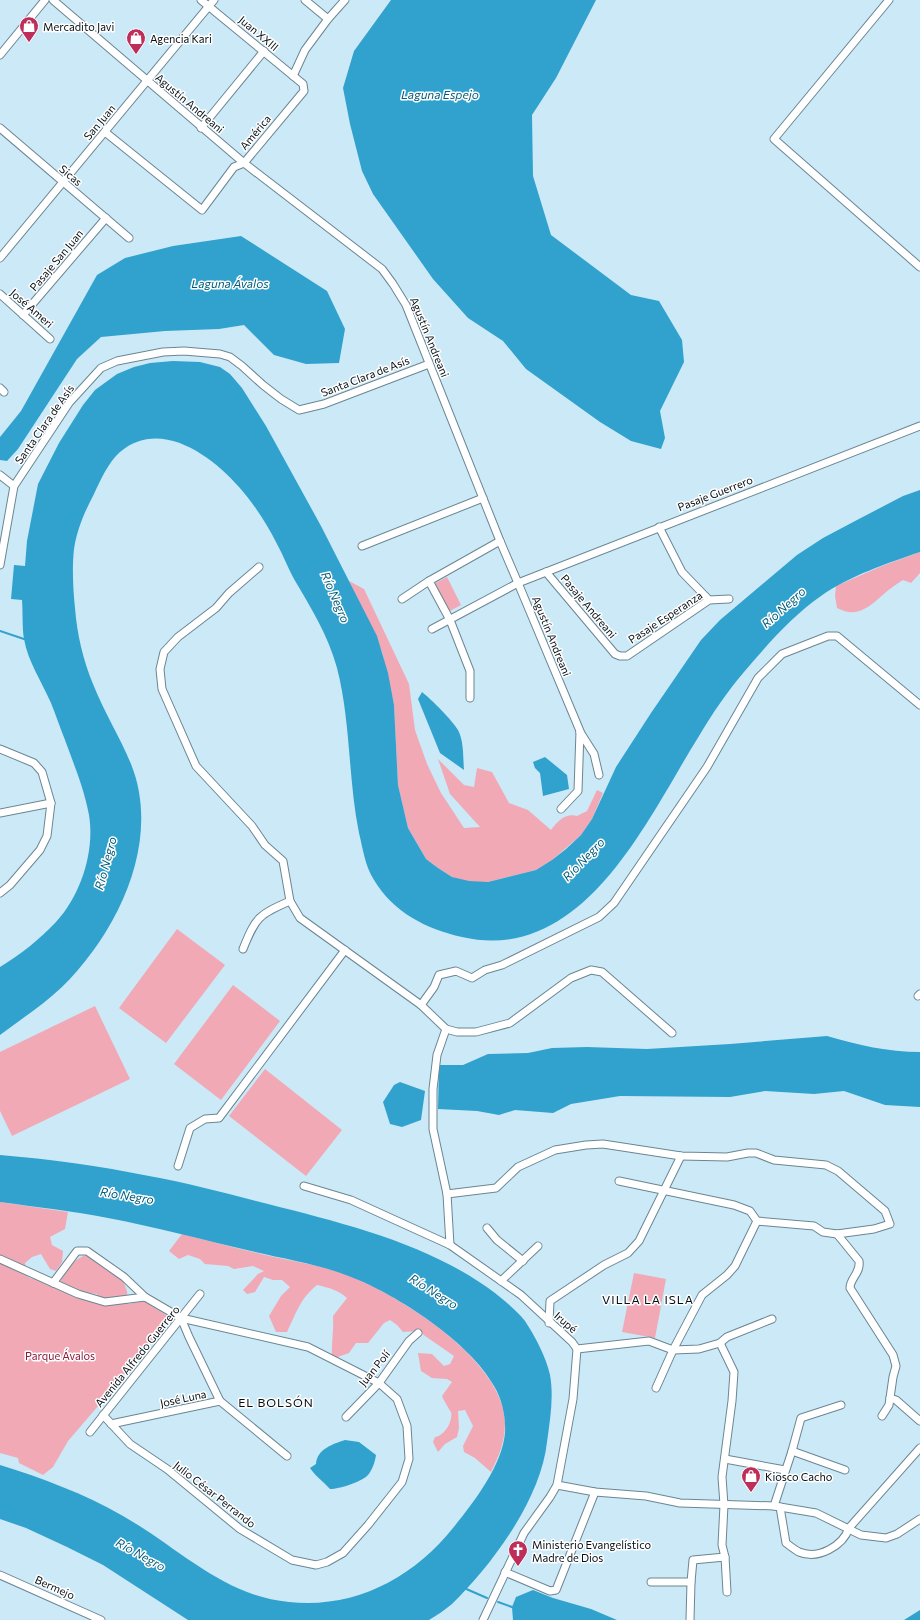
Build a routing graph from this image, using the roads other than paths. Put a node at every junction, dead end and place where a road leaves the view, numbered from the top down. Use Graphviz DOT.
graph roads {
  1 [pos="45,0"];
  2 [pos="53,0"];
  3 [pos="201,0"];
  4 [pos="214,0"];
  5 [pos="305,0"];
  6 [pos="345,0"];
  7 [pos="889,0"];
  8 [pos="209,6"];
  9 [pos="328,19"];
  10 [pos="264,51"];
  11 [pos="0,54"];
  12 [pos="293,76"];
  13 [pos="147,82"];
  14 [pos="303,84"];
  15 [pos="0,128"];
  16 [pos="202,128"];
  17 [pos="105,132"];
  18 [pos="244,163"];
  19 [pos="63,182"];
  20 [pos="106,218"];
  21 [pos="129,238"];
  22 [pos="0,258"];
  23 [pos="920,267"];
  24 [pos="0,294"];
  25 [pos="23,315"];
  26 [pos="50,339"];
  27 [pos="429,364"];
  28 [pos="920,426"];
  29 [pos="0,474"];
  30 [pos="14,486"];
  31 [pos="483,498"];
  32 [pos="659,527"];
  33 [pos="500,541"];
  34 [pos="362,546"];
  35 [pos="0,565"];
  36 [pos="259,567"];
  37 [pos="546,572"];
  38 [pos="429,581"];
  39 [pos="518,583"];
  40 [pos="729,598"];
  41 [pos="402,599"];
  42 [pos="709,600"];
  43 [pos="450,620"];
  44 [pos="432,629"];
  45 [pos="615,654"];
  46 [pos="470,698"];
  47 [pos="920,705"];
  48 [pos="580,731"];
  49 [pos="0,749"];
  50 [pos="599,775"];
  51 [pos="51,803"];
  52 [pos="561,809"];
  53 [pos="0,813"];
  54 [pos="0,893"];
  55 [pos="290,901"];
  56 [pos="243,949"];
  57 [pos="345,950"];
  58 [pos="421,1005"];
  59 [pos="446,1029"];
  60 [pos="672,1033"];
  61 [pos="681,1156"];
  62 [pos="178,1166"];
  63 [pos="619,1181"];
  64 [pos="304,1186"];
  65 [pos="663,1190"];
  66 [pos="447,1194"];
  67 [pos="757,1221"];
  68 [pos="488,1228"];
  69 [pos="837,1234"];
  70 [pos="450,1245"];
  71 [pos="538,1246"];
  72 [pos="0,1259"];
  73 [pos="523,1261"];
  74 [pos="501,1281"];
  75 [pos="53,1283"];
  76 [pos="200,1294"];
  77 [pos="145,1298"];
  78 [pos="181,1318"];
  79 [pos="772,1319"];
  80 [pos="550,1322"];
  81 [pos="418,1333"];
  82 [pos="720,1343"];
  83 [pos="577,1350"];
  84 [pos="672,1350"];
  85 [pos="379,1383"];
  86 [pos="656,1388"];
  87 [pos="890,1398"];
  88 [pos="220,1401"];
  89 [pos="841,1405"];
  90 [pos="103,1416"];
  91 [pos="882,1416"];
  92 [pos="346,1417"];
  93 [pos="920,1421"];
  94 [pos="111,1424"];
  95 [pos="90,1432"];
  96 [pos="920,1448"];
  97 [pos="792,1451"];
  98 [pos="287,1456"];
  99 [pos="725,1459"];
  100 [pos="786,1470"];
  101 [pos="845,1470"];
  102 [pos="557,1485"];
  103 [pos="595,1492"];
  104 [pos="724,1505"];
  105 [pos="777,1506"];
  106 [pos="920,1519"];
  107 [pos="849,1528"];
  108 [pos="725,1557"];
  109 [pos="505,1572"];
  110 [pos="0,1575"];
  111 [pos="651,1582"];
  112 [pos="691,1582"];
  113 [pos="727,1592"];
  114 [pos="101,1620"];
  115 [pos="483,1620"];
  116 [pos="690,1620"];
  1 -- 11 [label="street"];
  2 -- 13 [label="street, Agustín Andreani"];
  3 -- 8 [label="street, Juan XXIII"];
  4 -- 8 [label="street, San Juan"];
  5 -- 9 [label="street"];
  6 -- 9 [label="street"];
  7 -- 23 [label="street"];
  8 -- 10 [label="street, Juan XXIII"];
  8 -- 13 [label="street, San Juan"];
  9 -- 12 [label="street"];
  10 -- 12 [label="street, Juan XXIII"];
  10 -- 16 [label="street"];
  12 -- 14 [label="street, Juan XXIII"];
  13 -- 16 [label="street, Agustín Andreani"];
  13 -- 17 [label="street, San Juan"];
  14 -- 18 [label="street, América"];
  15 -- 19 [label="street, Sicas"];
  16 -- 18 [label="street, Agustín Andreani"];
  17 -- 18 [label="street, América"];
  17 -- 19 [label="street, San Juan"];
  18 -- 27 [label="street, Agustín Andreani"];
  19 -- 20 [label="street, Sicas"];
  19 -- 22 [label="street, San Juan"];
  20 -- 21 [label="street, Sicas"];
  20 -- 25 [label="street, Pasaje San Juan"];
  24 -- 25 [label="street, José Ameri"];
  25 -- 26 [label="street, José Ameri"];
  27 -- 30 [label="street, Santa Clara de Asís"];
  27 -- 31 [label="street, Agustín Andreani"];
  28 -- 32 [label="street, Pasaje Guerrero"];
  29 -- 30 [label="street"];
  30 -- 35 [label="street, Santa Clara de Asís"];
  31 -- 33 [label="street, Agustín Andreani"];
  31 -- 34 [label="street"];
  32 -- 37 [label="street, Pasaje Guerrero"];
  32 -- 42 [label="street"];
  33 -- 38 [label="street"];
  33 -- 39 [label="street, Agustín Andreani"];
  36 -- 55 [label="street"];
  37 -- 39 [label="street, Pasaje Guerrero"];
  37 -- 45 [label="street, Pasaje Andreani"];
  38 -- 41 [label="street"];
  38 -- 43 [label="street"];
  39 -- 43 [label="street, Pasaje Guerrero"];
  39 -- 48 [label="street, Agustín Andreani"];
  40 -- 42 [label="street, Pasaje Esperanza"];
  42 -- 45 [label="street, Pasaje Esperanza"];
  43 -- 44 [label="street, Pasaje Guerrero"];
  43 -- 46 [label="street"];
  47 -- 58 [label="street"];
  48 -- 50 [label="street"];
  48 -- 52 [label="street, Agustín Andreani"];
  49 -- 51 [label="street"];
  51 -- 53 [label="street"];
  51 -- 54 [label="street"];
  55 -- 56 [label="street"];
  55 -- 57 [label="street"];
  57 -- 58 [label="street"];
  57 -- 62 [label="street"];
  58 -- 59 [label="street"];
  59 -- 60 [label="street"];
  59 -- 66 [label="street"];
  61 -- 65 [label="street"];
  61 -- 66 [label="street"];
  61 -- 69 [label="street"];
  63 -- 65 [label="street"];
  64 -- 70 [label="street, Irupé"];
  65 -- 67 [label="street"];
  65 -- 80 [label="street"];
  66 -- 70 [label="street"];
  67 -- 69 [label="street"];
  67 -- 84 [label="street"];
  68 -- 73 [label="street"];
  69 -- 87 [label="street"];
  70 -- 74 [label="street, Irupé"];
  71 -- 73 [label="street"];
  72 -- 75 [label="street"];
  73 -- 74 [label="street"];
  74 -- 80 [label="street, Irupé"];
  75 -- 77 [label="street"];
  75 -- 77 [label="street, Julio César Perrando"];
  76 -- 78 [label="street, Avenida Alfredo Guerrero"];
  77 -- 78 [label="street, Julio César Perrando"];
  78 -- 85 [label="street, Julio César Perrando"];
  78 -- 88 [label="street"];
  78 -- 90 [label="street, Avenida Alfredo Guerrero"];
  79 -- 82 [label="street"];
  80 -- 83 [label="street, Irupé"];
  81 -- 85 [label="street, Juan Polí"];
  82 -- 84 [label="street"];
  82 -- 99 [label="street"];
  83 -- 84 [label="street"];
  83 -- 102 [label="street, Irupé"];
  84 -- 86 [label="street"];
  85 -- 92 [label="street, Juan Polí"];
  85 -- 94 [label="street, Julio César Perrando"];
  87 -- 91 [label="street"];
  87 -- 93 [label="street"];
  88 -- 94 [label="street, José Luna"];
  88 -- 98 [label="street, José Luna"];
  89 -- 97 [label="street"];
  90 -- 94 [label="street, Julio César Perrando"];
  90 -- 95 [label="street, Avenida Alfredo Guerrero"];
  96 -- 107 [label="street"];
  97 -- 100 [label="street"];
  97 -- 101 [label="street"];
  99 -- 100 [label="street"];
  99 -- 104 [label="street"];
  100 -- 105 [label="street"];
  102 -- 103 [label="street"];
  102 -- 109 [label="street, Irupé"];
  103 -- 104 [label="street"];
  103 -- 109 [label="street"];
  104 -- 105 [label="street"];
  104 -- 108 [label="street"];
  105 -- 107 [label="street"];
  105 -- 107 [label="street"];
  106 -- 107 [label="street"];
  108 -- 112 [label="street"];
  108 -- 113 [label="street"];
  109 -- 115 [label="street, Irupé"];
  110 -- 114 [label="street, Bermejo"];
  111 -- 112 [label="street"];
  112 -- 116 [label="street"];
}
